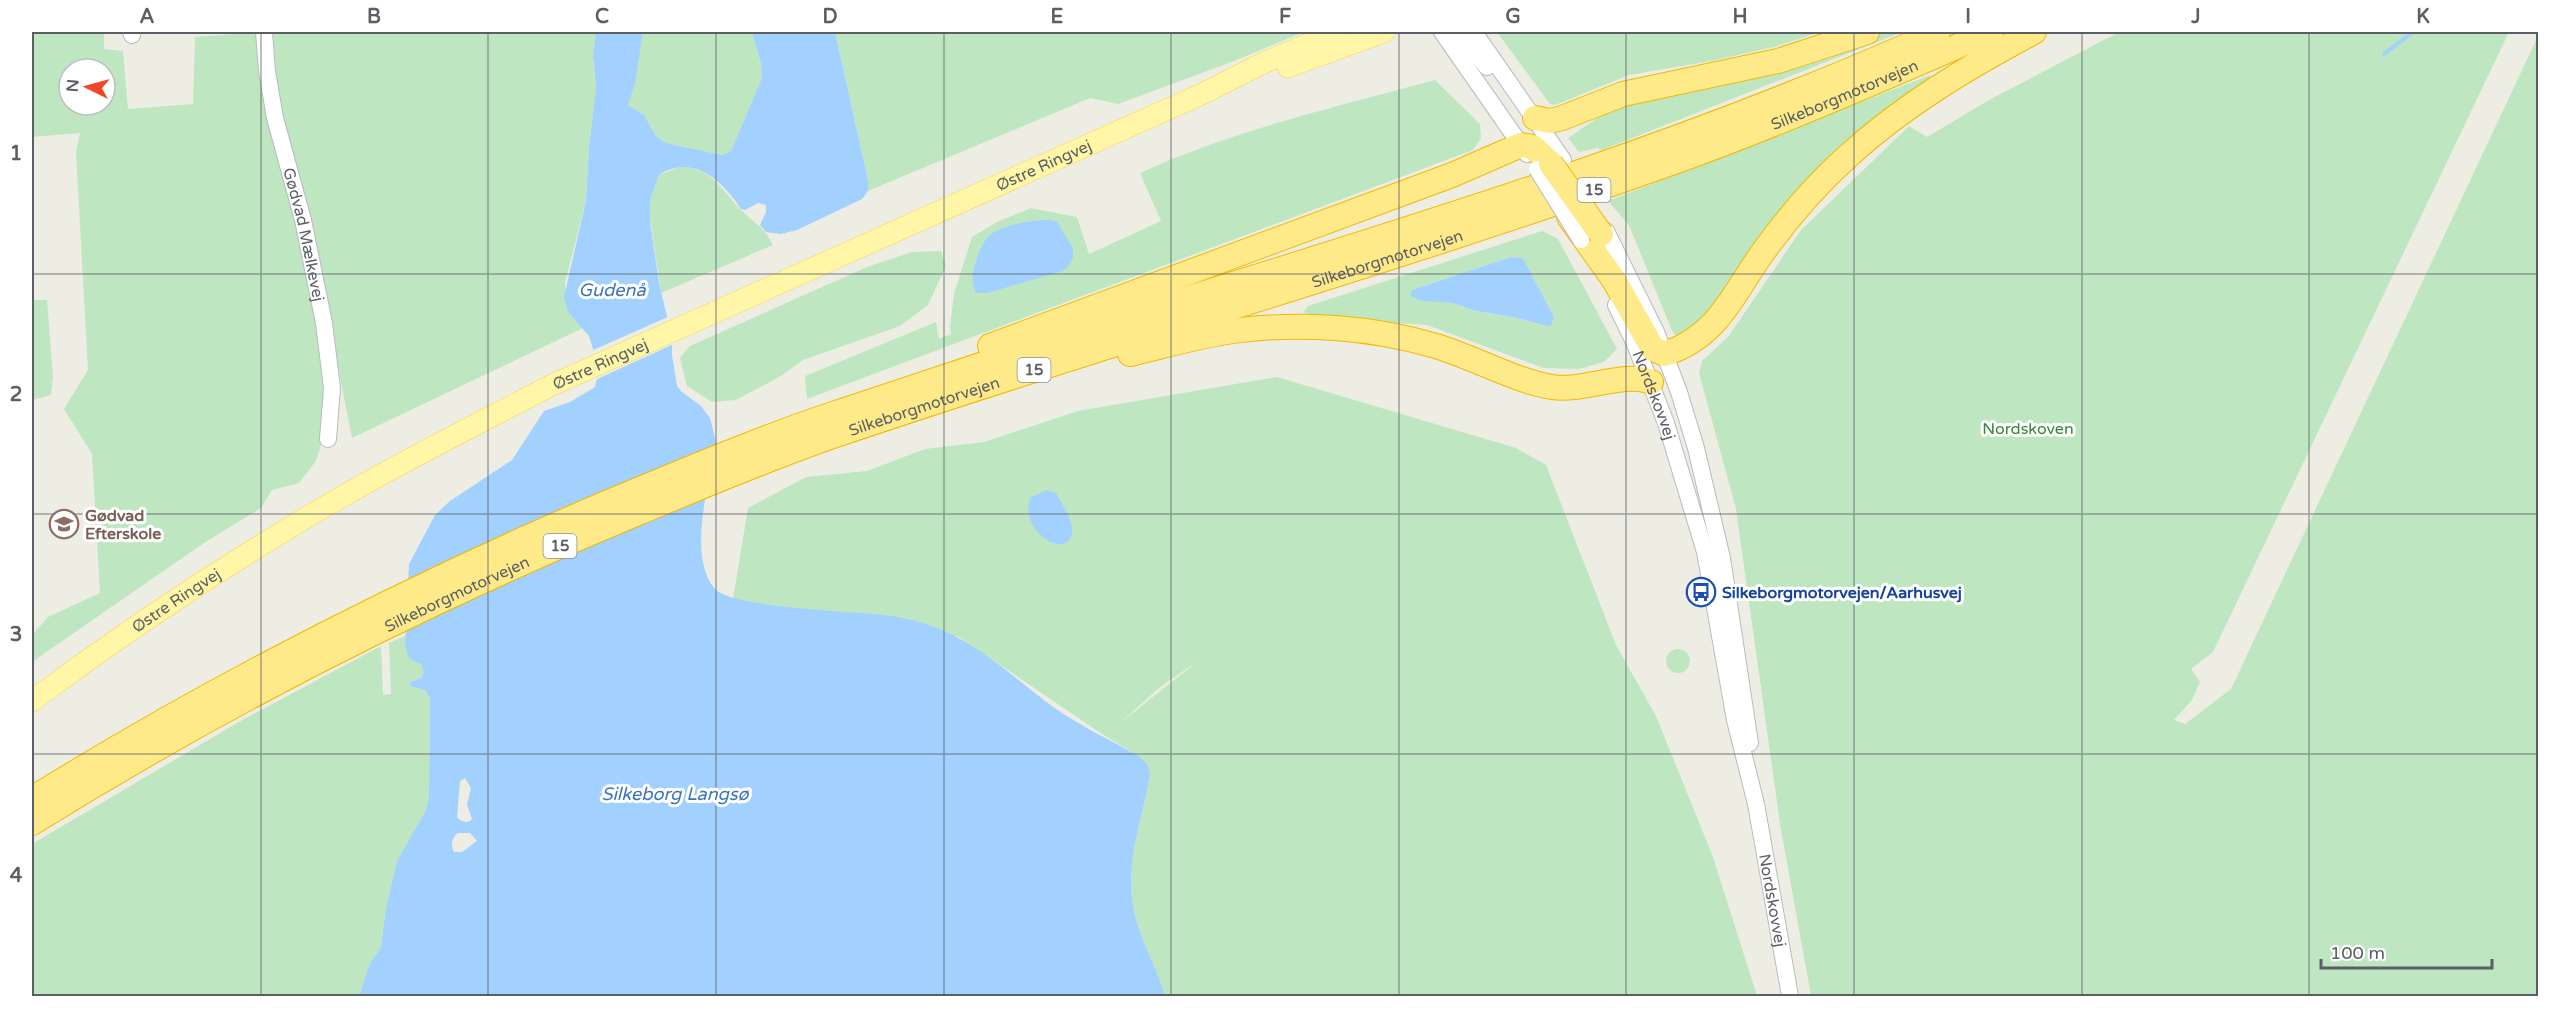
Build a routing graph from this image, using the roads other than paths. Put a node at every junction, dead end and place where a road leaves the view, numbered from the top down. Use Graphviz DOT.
graph roads {
  1 [pos="264,32"];
  2 [pos="1337,32"];
  3 [pos="1362,32"];
  4 [pos="1384,32"];
  5 [pos="1442,32"];
  6 [pos="1457,32"];
  7 [pos="1474,32"];
  8 [pos="1867,32"];
  9 [pos="1938,32"];
  10 [pos="1990,32"];
  11 [pos="2034,32"];
  12 [pos="1298,64"];
  13 [pos="1204,93"];
  14 [pos="1596,105"];
  15 [pos="1535,118"];
  16 [pos="1542,156"];
  17 [pos="1559,204"];
  18 [pos="1593,236"];
  19 [pos="1631,277"];
  20 [pos="1653,356"];
  21 [pos="832,418"];
  22 [pos="882,421"];
  23 [pos="328,438"];
  24 [pos="284,667"];
  25 [pos="32,701"];
  26 [pos="32,799"];
  27 [pos="1756,804"];
  28 [pos="32,823"];
  29 [pos="1790,996"];
  1 -- 23 [label="street, Gødvad Mælkevej"];
  2 -- 13 [label="main road, Østre Ringvej"];
  3 -- 12 [label="main road"];
  4 -- 12 [label="main road, Østre Ringvej"];
  5 -- 16 [label="street"];
  6 -- 15 [label="street"];
  7 -- 15 [label="street"];
  8 -- 14 [label="highway"];
  9 -- 21 [label="highway, Silkeborgmotorvejen / 15"];
  10 -- 22 [label="highway, Silkeborgmotorvejen / 15"];
  11 -- 20 [label="highway"];
  12 -- 13 [label="main road, Østre Ringvej"];
  13 -- 25 [label="main road, Østre Ringvej"];
  14 -- 15 [label="highway"];
  14 -- 16 [label="highway"];
  15 -- 16 [label="street"];
  16 -- 17 [label="street, bridge"];
  16 -- 18 [label="highway, bridge"];
  16 -- 21 [label="highway"];
  17 -- 18 [label="highway, bridge"];
  18 -- 19 [label="highway"];
  18 -- 20 [label="highway"];
  19 -- 20 [label="street, Nordskovvej"];
  20 -- 22 [label="highway"];
  20 -- 27 [label="street, Nordskovvej"];
  20 -- 27 [label="street, Nordskovvej"];
  21 -- 22 [label="highway, Silkeborgmotorvejen / 15"];
  21 -- 24 [label="highway, Silkeborgmotorvejen / 15"];
  21 -- 24 [label="highway, Silkeborgmotorvejen / 15"];
  24 -- 26 [label="highway, Silkeborgmotorvejen / 15"];
  24 -- 28 [label="highway, Silkeborgmotorvejen / 15"];
  27 -- 29 [label="street, Nordskovvej"];
}
